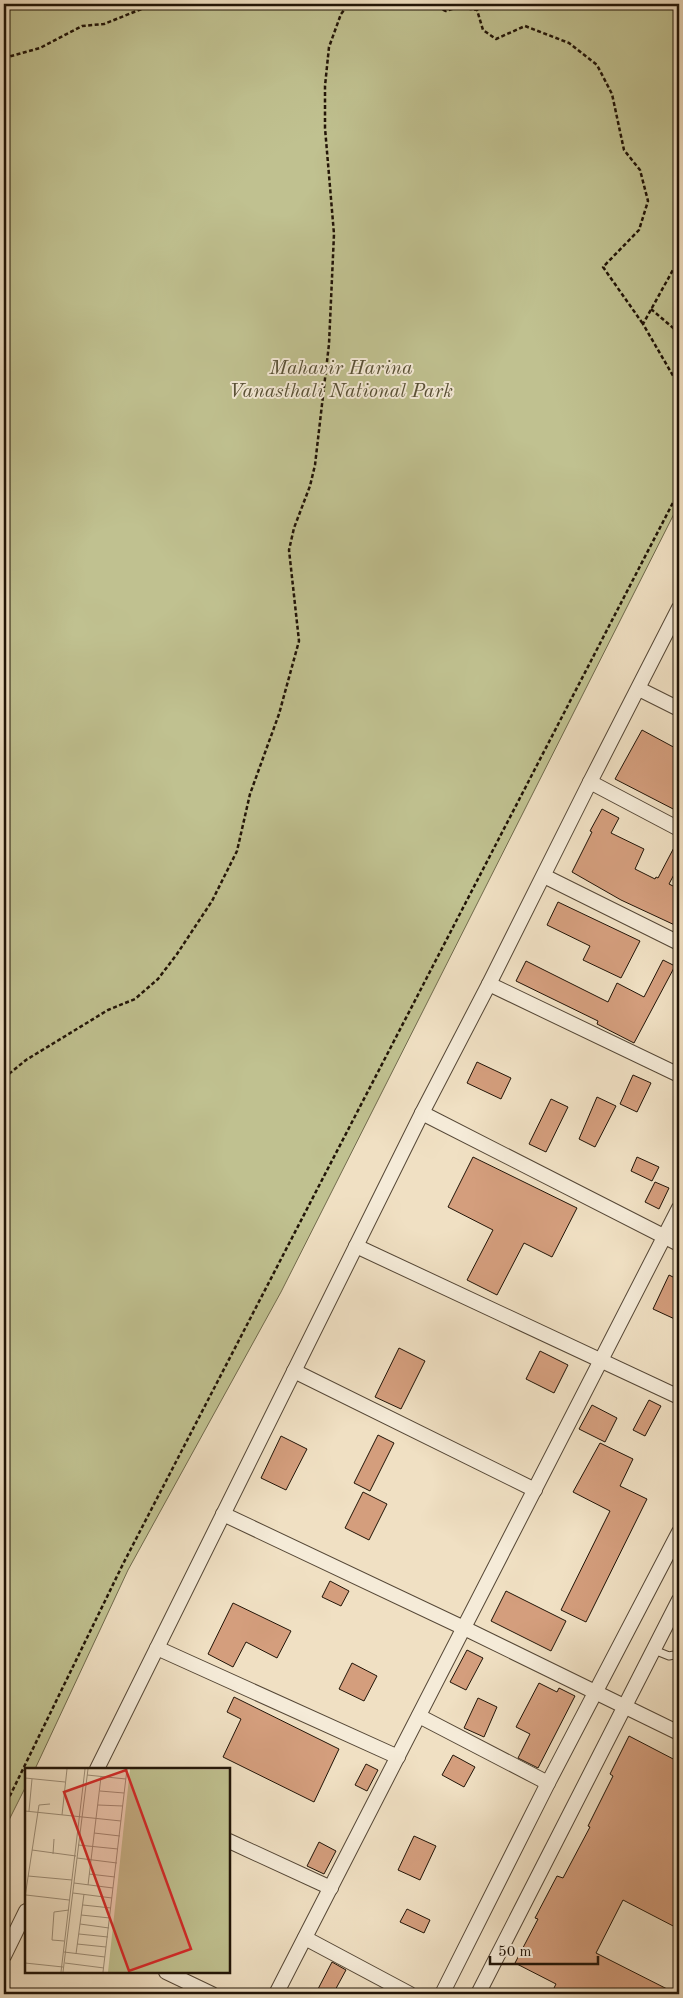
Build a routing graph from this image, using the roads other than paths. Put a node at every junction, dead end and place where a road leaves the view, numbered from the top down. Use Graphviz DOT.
graph roads {
  1 [pos="679,608"];
  2 [pos="638,689"];
  3 [pos="679,709"];
  4 [pos="590,782"];
  5 [pos="679,829"];
  6 [pos="544,876"];
  7 [pos="679,944"];
  8 [pos="490,984"];
  9 [pos="679,1075"];
  10 [pos="422,1113"];
  11 [pos="679,1208"];
  12 [pos="665,1237"];
  13 [pos="679,1244"];
  14 [pos="356,1246"];
  15 [pos="601,1361"];
  16 [pos="294,1371"];
  17 [pos="679,1397"];
  18 [pos="534,1490"];
  19 [pos="223,1514"];
  20 [pos="679,1532"];
  21 [pos="679,1600"];
  22 [pos="464,1628"];
  23 [pos="156,1648"];
  24 [pos="654,1650"];
  25 [pos="679,1654"];
  26 [pos="596,1692"];
  27 [pos="626,1706"];
  28 [pos="419,1716"];
  29 [pos="679,1733"];
  30 [pos="398,1757"];
  31 [pos="96,1768"];
  32 [pos="548,1783"];
  33 [pos="230,1841"];
  34 [pos="331,1888"];
  35 [pos="25,1913"];
  36 [pos="305,1938"];
  37 [pos="4,1956"];
  38 [pos="168,1973"];
  39 [pos="212,1994"];
  40 [pos="276,1994"];
  41 [pos="410,1994"];
  42 [pos="442,1994"];
  43 [pos="478,1994"];
  1 -- 2 [label="street"];
  2 -- 3 [label="street"];
  2 -- 4 [label="street"];
  4 -- 5 [label="street"];
  4 -- 6 [label="street"];
  6 -- 7 [label="street"];
  6 -- 8 [label="street"];
  8 -- 9 [label="street"];
  8 -- 10 [label="street"];
  10 -- 12 [label="street"];
  10 -- 14 [label="street"];
  11 -- 12 [label="street"];
  12 -- 13 [label="street"];
  12 -- 15 [label="street"];
  14 -- 15 [label="street"];
  14 -- 16 [label="street"];
  15 -- 17 [label="street"];
  15 -- 18 [label="street"];
  16 -- 18 [label="street"];
  16 -- 19 [label="street"];
  18 -- 22 [label="street"];
  19 -- 22 [label="street"];
  19 -- 23 [label="street"];
  20 -- 26 [label="street"];
  21 -- 24 [label="street"];
  22 -- 26 [label="street"];
  22 -- 28 [label="street"];
  23 -- 30 [label="street"];
  23 -- 31 [label="street"];
  24 -- 25 [label="lane"];
  24 -- 27 [label="street"];
  26 -- 27 [label="street"];
  26 -- 32 [label="street"];
  27 -- 29 [label="street"];
  27 -- 43 [label="street"];
  28 -- 30 [label="street"];
  28 -- 32 [label="street"];
  30 -- 34 [label="street"];
  32 -- 42 [label="street"];
  33 -- 34 [label="street"];
  34 -- 36 [label="street"];
  35 -- 37 [label="street"];
  36 -- 40 [label="street"];
  36 -- 41 [label="street"];
  38 -- 39 [label="street"];
}
